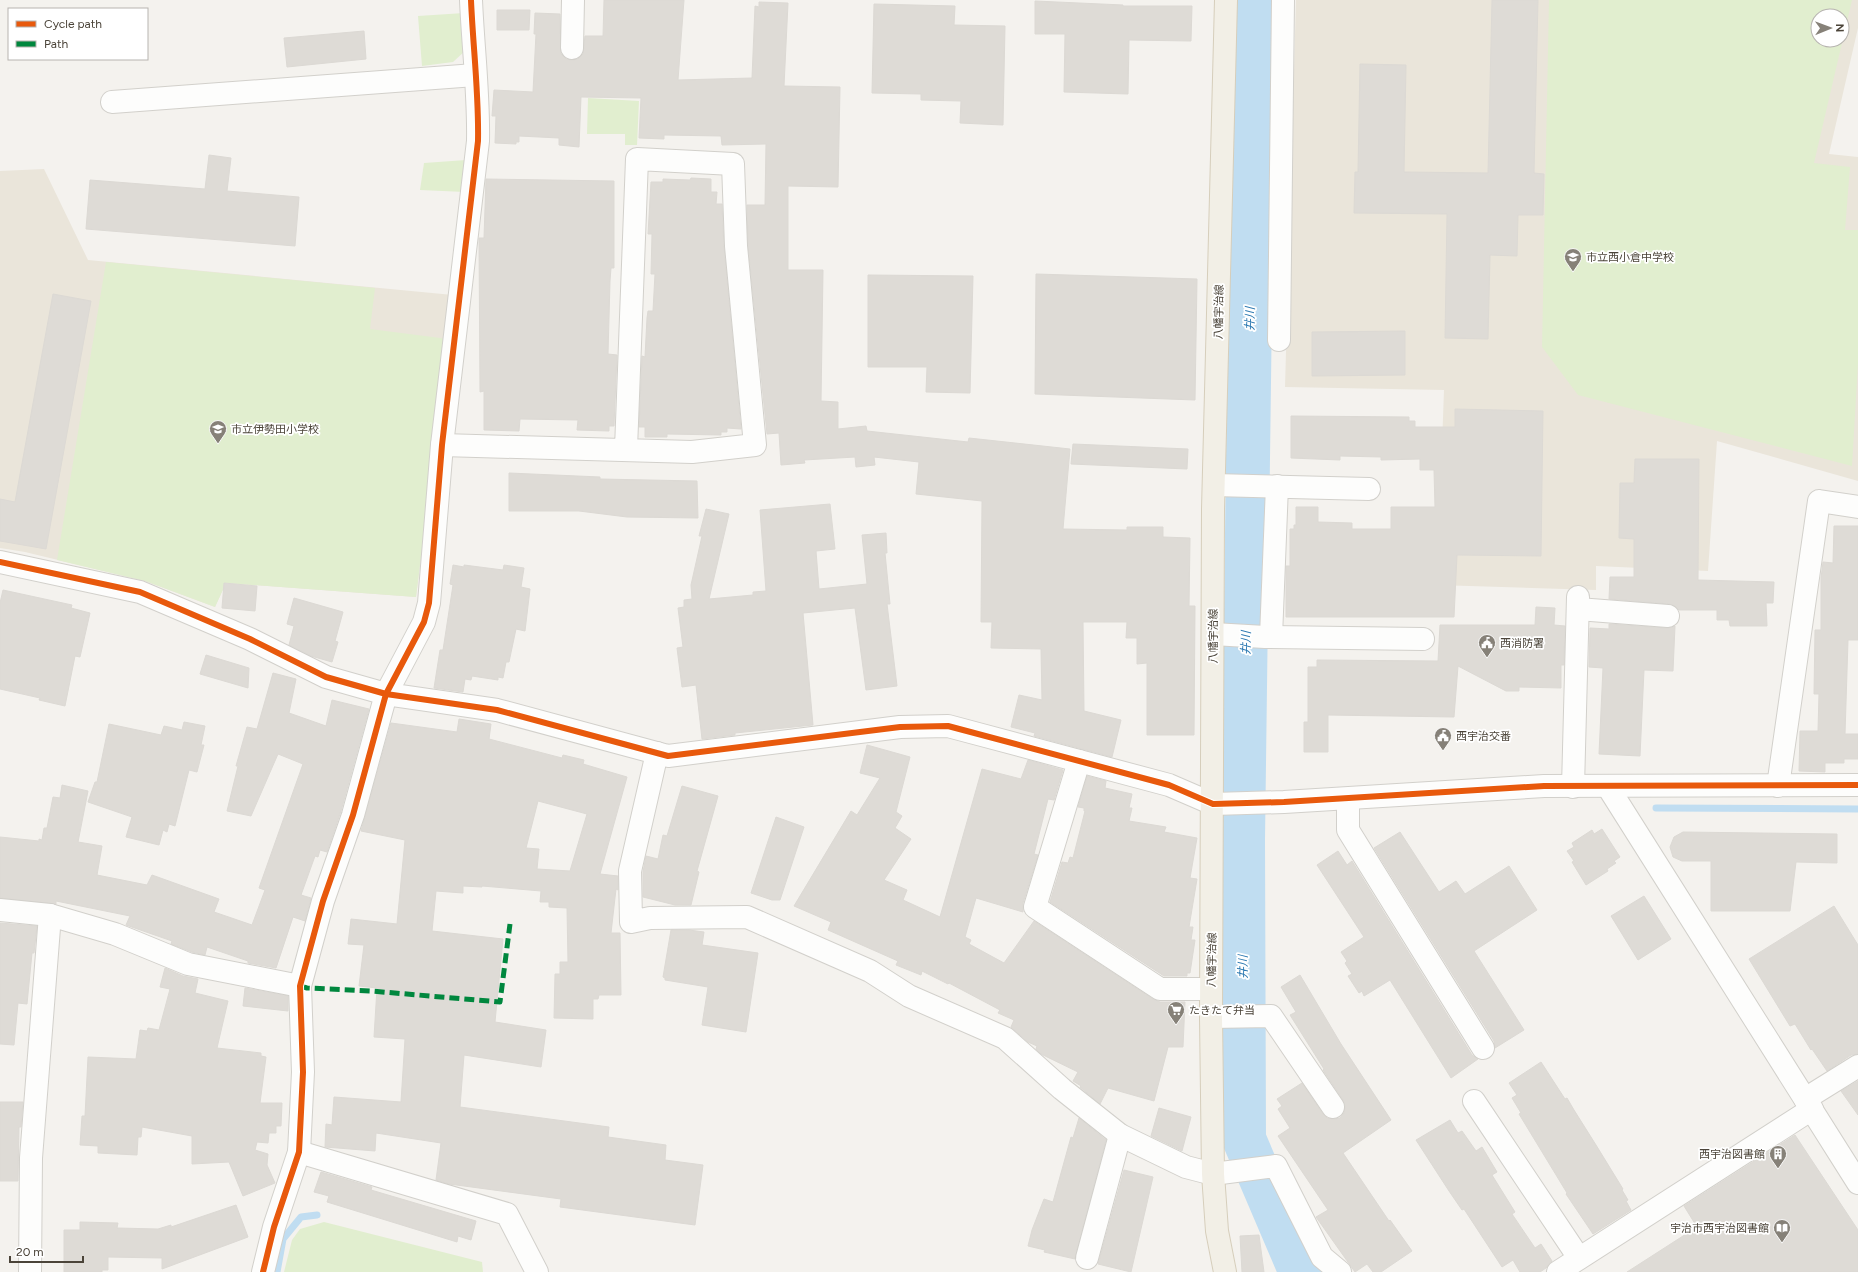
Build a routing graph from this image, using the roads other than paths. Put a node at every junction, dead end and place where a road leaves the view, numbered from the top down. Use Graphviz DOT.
graph roads {
  1 [pos="471,0"];
  2 [pos="573,0"];
  3 [pos="1226,0"];
  4 [pos="1283,0"];
  5 [pos="572,48"];
  6 [pos="475,74"];
  7 [pos="112,102"];
  8 [pos="1279,340"];
  9 [pos="442,445"];
  10 [pos="626,449"];
  11 [pos="1224,485"];
  12 [pos="1274,486"];
  13 [pos="1369,489"];
  14 [pos="1858,507"];
  15 [pos="0,562"];
  16 [pos="1668,616"];
  17 [pos="1223,635"];
  18 [pos="1268,637"];
  19 [pos="1423,639"];
  20 [pos="386,694"];
  21 [pos="658,753"];
  22 [pos="1079,761"];
  23 [pos="1858,785"];
  24 [pos="1778,786"];
  25 [pos="1573,787"];
  26 [pos="1608,787"];
  27 [pos="1348,798"];
  28 [pos="1214,804"];
  29 [pos="0,910"];
  30 [pos="50,915"];
  31 [pos="300,986"];
  32 [pos="1211,989"];
  33 [pos="1220,1016"];
  34 [pos="1483,1048"];
  35 [pos="1858,1066"];
  36 [pos="1474,1102"];
  37 [pos="1808,1104"];
  38 [pos="1333,1107"];
  39 [pos="1120,1134"];
  40 [pos="299,1152"];
  41 [pos="1223,1173"];
  42 [pos="1858,1183"];
  43 [pos="1087,1258"];
  44 [pos="1579,1258"];
  45 [pos="30,1272"];
  46 [pos="263,1272"];
  47 [pos="537,1272"];
  48 [pos="1225,1272"];
  49 [pos="1340,1272"];
  50 [pos="1558,1272"];
  1 -- 6 [label="street"];
  2 -- 5 [label="street"];
  3 -- 11 [label="main road, 八幡宇治線"];
  4 -- 8 [label="street"];
  6 -- 7 [label="street"];
  6 -- 9 [label="street"];
  9 -- 10 [label="street"];
  9 -- 20 [label="street"];
  10 -- 10 [label="street"];
  11 -- 12 [label="street"];
  11 -- 17 [label="main road, 八幡宇治線"];
  12 -- 13 [label="street"];
  12 -- 18 [label="street"];
  14 -- 24 [label="street"];
  15 -- 20 [label="street"];
  16 -- 25 [label="street"];
  17 -- 18 [label="street"];
  17 -- 28 [label="main road, 八幡宇治線"];
  18 -- 19 [label="street"];
  20 -- 21 [label="street"];
  20 -- 31 [label="street"];
  21 -- 22 [label="street"];
  21 -- 39 [label="street"];
  22 -- 28 [label="street"];
  22 -- 32 [label="street"];
  23 -- 24 [label="street"];
  24 -- 26 [label="street"];
  25 -- 26 [label="street"];
  25 -- 27 [label="street"];
  26 -- 37 [label="street"];
  27 -- 28 [label="street"];
  27 -- 34 [label="street"];
  28 -- 32 [label="main road, 八幡宇治線"];
  29 -- 30 [label="street"];
  30 -- 31 [label="street"];
  30 -- 45 [label="street"];
  31 -- 40 [label="street"];
  32 -- 33 [label="main road, 八幡宇治線"];
  33 -- 38 [label="street"];
  33 -- 41 [label="main road, 八幡宇治線"];
  35 -- 37 [label="street"];
  36 -- 44 [label="street"];
  37 -- 42 [label="street"];
  37 -- 44 [label="street"];
  39 -- 41 [label="street"];
  39 -- 43 [label="street"];
  40 -- 46 [label="street"];
  40 -- 47 [label="street"];
  41 -- 48 [label="main road, 八幡宇治線"];
  41 -- 49 [label="street"];
  44 -- 50 [label="street"];
}
